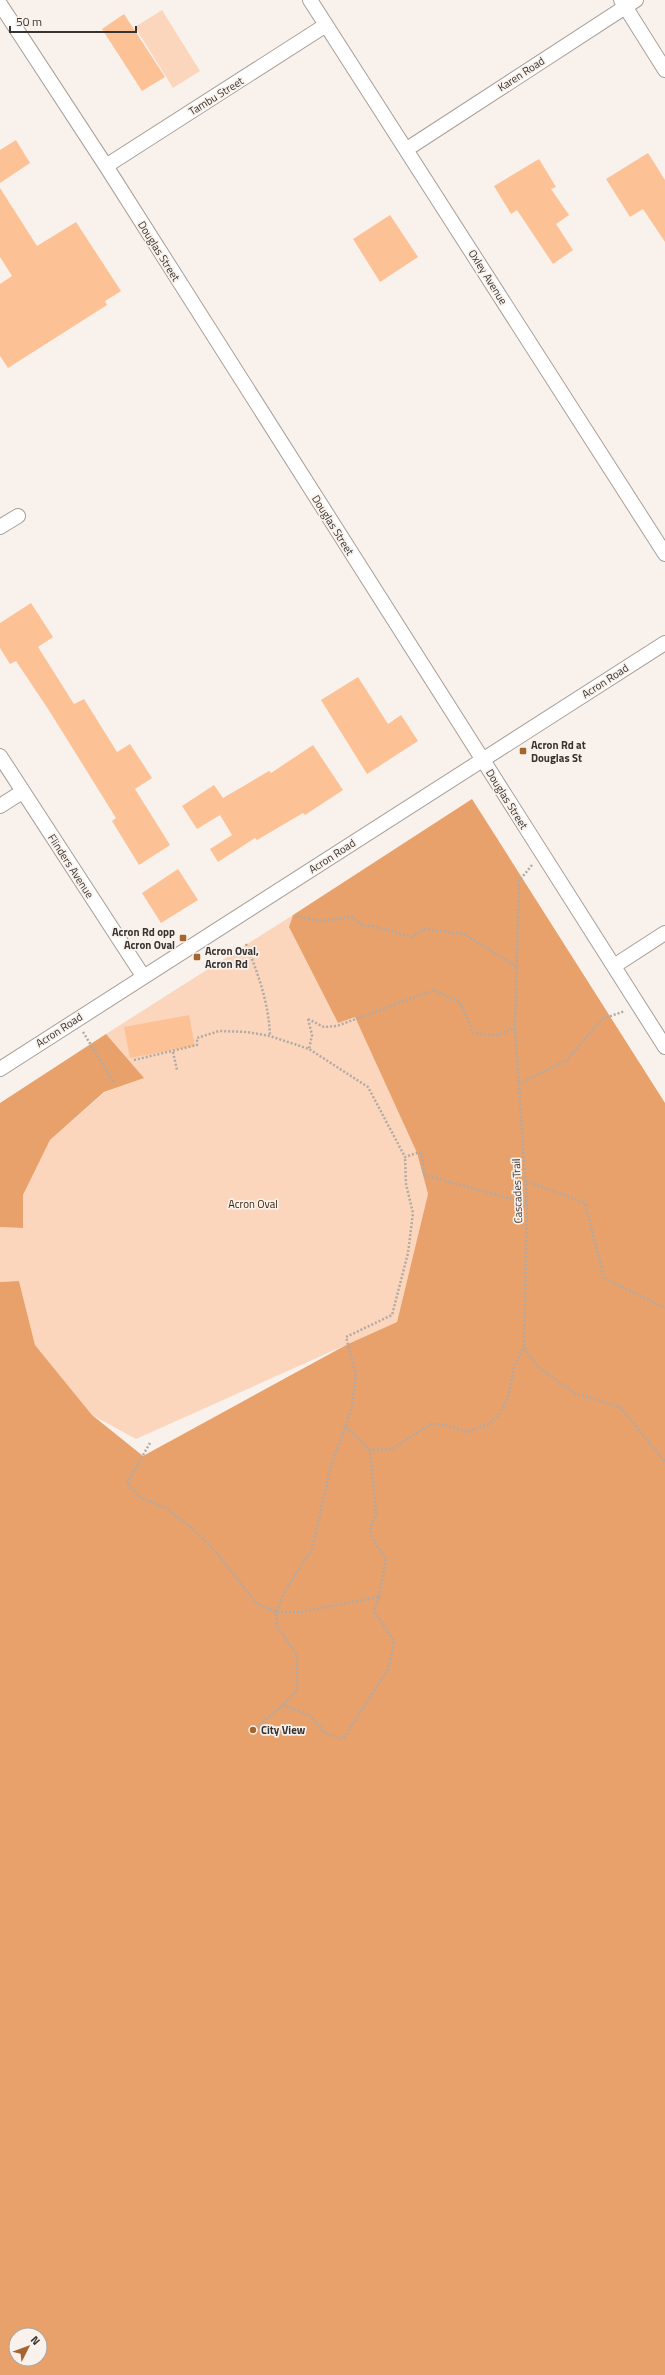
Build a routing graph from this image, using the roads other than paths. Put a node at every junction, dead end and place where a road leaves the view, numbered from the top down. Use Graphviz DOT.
graph roads {
  1 [pos="310,0"];
  2 [pos="628,2"];
  3 [pos="0,4"];
  4 [pos="326,26"];
  5 [pos="665,70"];
  6 [pos="406,149"];
  7 [pos="106,166"];
  8 [pos="18,516"];
  9 [pos="0,527"];
  10 [pos="665,554"];
  11 [pos="665,643"];
  12 [pos="0,756"];
  13 [pos="482,761"];
  14 [pos="22,792"];
  15 [pos="0,806"];
  16 [pos="665,934"];
  17 [pos="614,966"];
  18 [pos="143,976"];
  19 [pos="665,1047"];
  20 [pos="0,1069"];
  1 -- 4 [label="street, Oxley Avenue"];
  2 -- 5 [label="street"];
  2 -- 6 [label="street, Karen Road"];
  3 -- 7 [label="street, Douglas Street"];
  4 -- 6 [label="street, Oxley Avenue"];
  4 -- 7 [label="street, Tambu Street"];
  6 -- 10 [label="street, Oxley Avenue"];
  7 -- 13 [label="street, Douglas Street"];
  8 -- 9 [label="street"];
  11 -- 13 [label="street, Acron Road"];
  12 -- 14 [label="street, Flinders Avenue"];
  13 -- 17 [label="street, Douglas Street"];
  13 -- 18 [label="street, Acron Road"];
  14 -- 15 [label="street"];
  14 -- 18 [label="street, Flinders Avenue"];
  16 -- 17 [label="street"];
  17 -- 19 [label="street, Douglas Street"];
  18 -- 20 [label="street, Acron Road"];
}
